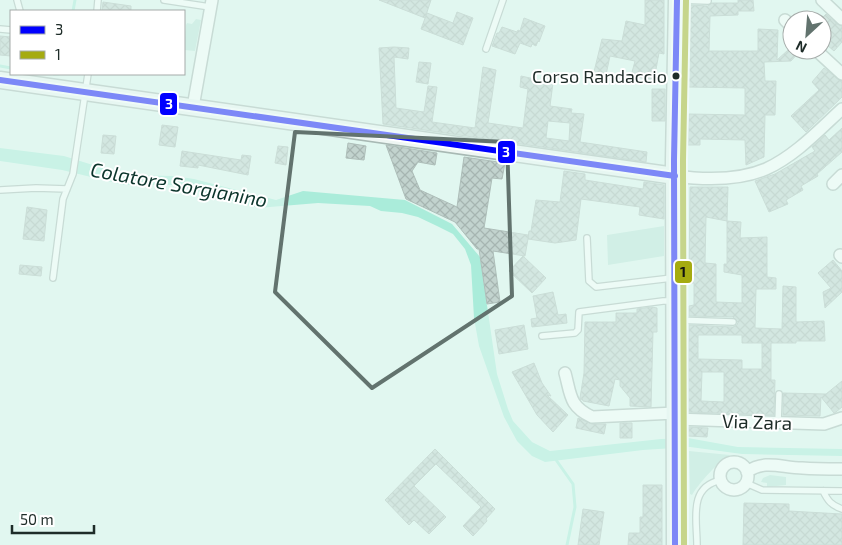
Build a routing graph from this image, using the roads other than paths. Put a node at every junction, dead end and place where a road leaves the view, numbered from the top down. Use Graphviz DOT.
graph roads {
  1 [pos="164,0"];
  2 [pos="503,0"];
  3 [pos="677,0"];
  4 [pos="822,0"];
  5 [pos="708,1"];
  6 [pos="211,3"];
  7 [pos="842,19"];
  8 [pos="486,49"];
  9 [pos="827,60"];
  10 [pos="842,74"];
  11 [pos="88,75"];
  12 [pos="19,79"];
  13 [pos="0,80"];
  14 [pos="85,91"];
  15 [pos="185,104"];
  16 [pos="842,109"];
  17 [pos="842,175"];
  18 [pos="675,176"];
  19 [pos="833,184"];
  20 [pos="67,189"];
  21 [pos="0,190"];
  22 [pos="587,238"];
  23 [pos="53,278"];
  24 [pos="674,278"];
  25 [pos="674,301"];
  26 [pos="674,320"];
  27 [pos="733,322"];
  28 [pos="542,336"];
  29 [pos="565,373"];
  30 [pos="779,394"];
  31 [pos="675,416"];
  32 [pos="840,419"];
  33 [pos="778,423"];
  34 [pos="842,469"];
  35 [pos="747,478"];
  36 [pos="721,480"];
  37 [pos="823,491"];
  38 [pos="842,492"];
  39 [pos="842,509"];
  40 [pos="675,545"];
  41 [pos="697,545"];
  1 -- 6 [label="lane"];
  2 -- 8 [label="lane"];
  3 -- 5 [label="lane"];
  3 -- 18 [label="street"];
  4 -- 7 [label="street"];
  6 -- 15 [label="street"];
  9 -- 10 [label="street"];
  11 -- 14 [label="lane"];
  12 -- 13 [label="street"];
  12 -- 14 [label="street"];
  14 -- 15 [label="street"];
  14 -- 20 [label="lane"];
  15 -- 18 [label="street"];
  16 -- 18 [label="street"];
  17 -- 19 [label="street"];
  18 -- 24 [label="street"];
  20 -- 21 [label="lane"];
  20 -- 23 [label="lane"];
  22 -- 24 [label="lane"];
  24 -- 25 [label="street"];
  25 -- 26 [label="street"];
  25 -- 28 [label="lane"];
  26 -- 27 [label="lane"];
  26 -- 31 [label="street"];
  29 -- 31 [label="street, Via Zara"];
  30 -- 33 [label="lane"];
  31 -- 33 [label="street, Via Zara"];
  31 -- 40 [label="street"];
  32 -- 33 [label="street, Via Zara"];
  34 -- 35 [label="street"];
  35 -- 36 [label="street"];
  35 -- 36 [label="street"];
  35 -- 37 [label="lane"];
  36 -- 41 [label="lane"];
  37 -- 38 [label="lane"];
  37 -- 39 [label="lane"];
}
